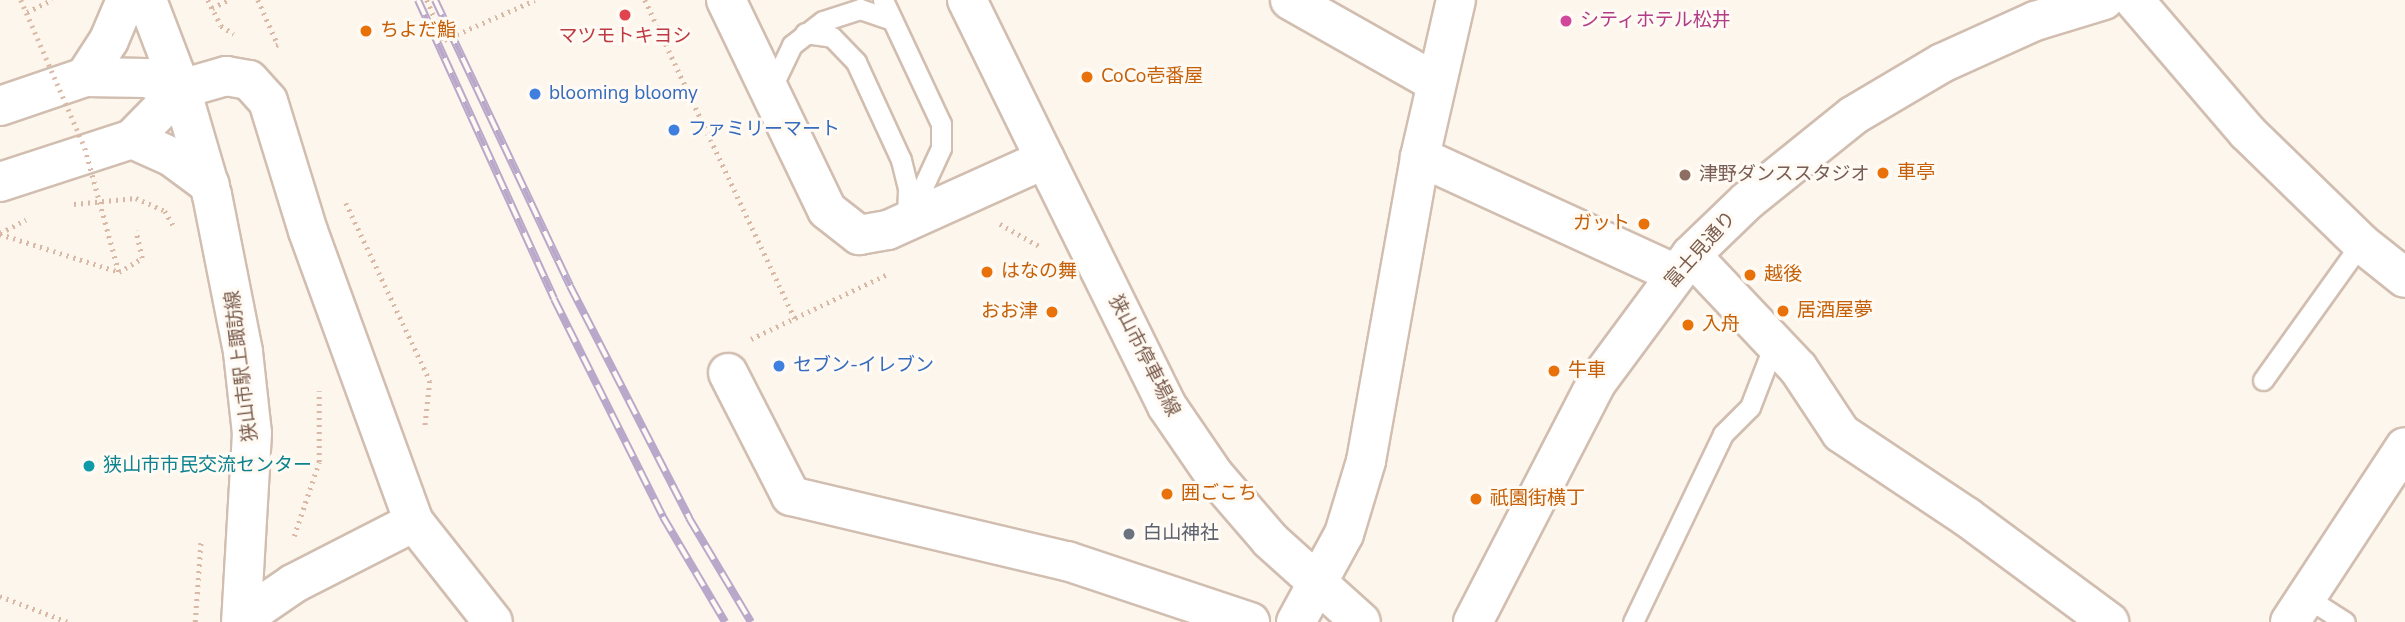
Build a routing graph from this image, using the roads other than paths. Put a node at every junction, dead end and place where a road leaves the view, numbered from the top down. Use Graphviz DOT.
graph roads {
  1 [pos="126,0"];
  2 [pos="147,0"];
  3 [pos="883,0"];
  4 [pos="967,0"];
  5 [pos="1290,0"];
  6 [pos="1456,0"];
  7 [pos="2104,0"];
  8 [pos="2134,0"];
  9 [pos="738,10"];
  10 [pos="892,20"];
  11 [pos="805,33"];
  12 [pos="85,77"];
  13 [pos="1435,82"];
  14 [pos="181,89"];
  15 [pos="770,92"];
  16 [pos="0,106"];
  17 [pos="132,139"];
  18 [pos="1420,157"];
  19 [pos="1045,159"];
  20 [pos="0,181"];
  21 [pos="211,190"];
  22 [pos="906,222"];
  23 [pos="2361,243"];
  24 [pos="1684,264"];
  25 [pos="2405,278"];
  26 [pos="1775,342"];
  27 [pos="728,373"];
  28 [pos="2263,380"];
  29 [pos="2405,447"];
  30 [pos="414,522"];
  31 [pos="1319,588"];
  32 [pos="2298,610"];
  33 [pos="242,620"];
  34 [pos="492,622"];
  35 [pos="1250,622"];
  36 [pos="1296,622"];
  37 [pos="1361,622"];
  38 [pos="1473,622"];
  39 [pos="1633,622"];
  40 [pos="2109,622"];
  41 [pos="2345,622"];
  1 -- 12 [label="street"];
  2 -- 14 [label="street, 狭山市駅上諏訪線"];
  3 -- 10 [label="lane"];
  4 -- 19 [label="street, 狭山市停車場線"];
  5 -- 13 [label="street"];
  6 -- 13 [label="street"];
  7 -- 24 [label="street, 富士見通り"];
  8 -- 23 [label="street"];
  9 -- 15 [label="street"];
  10 -- 11 [label="lane"];
  10 -- 22 [label="lane"];
  11 -- 15 [label="lane"];
  11 -- 22 [label="lane"];
  12 -- 14 [label="street"];
  12 -- 16 [label="street"];
  13 -- 18 [label="street"];
  14 -- 17 [label="street"];
  14 -- 21 [label="street, 狭山市駅上諏訪線"];
  14 -- 30 [label="street"];
  15 -- 22 [label="street"];
  17 -- 20 [label="street"];
  17 -- 21 [label="street"];
  18 -- 24 [label="street"];
  18 -- 31 [label="street"];
  19 -- 22 [label="street"];
  19 -- 31 [label="street, 狭山市停車場線"];
  21 -- 33 [label="street, 狭山市駅上諏訪線"];
  23 -- 25 [label="street"];
  23 -- 28 [label="lane"];
  24 -- 26 [label="street"];
  24 -- 38 [label="street, 富士見通り"];
  26 -- 39 [label="lane"];
  26 -- 40 [label="street"];
  27 -- 35 [label="street"];
  29 -- 32 [label="street"];
  30 -- 33 [label="street"];
  30 -- 34 [label="street"];
  31 -- 36 [label="street"];
  31 -- 37 [label="street, 狭山市停車場線"];
  32 -- 41 [label="lane"];
}
